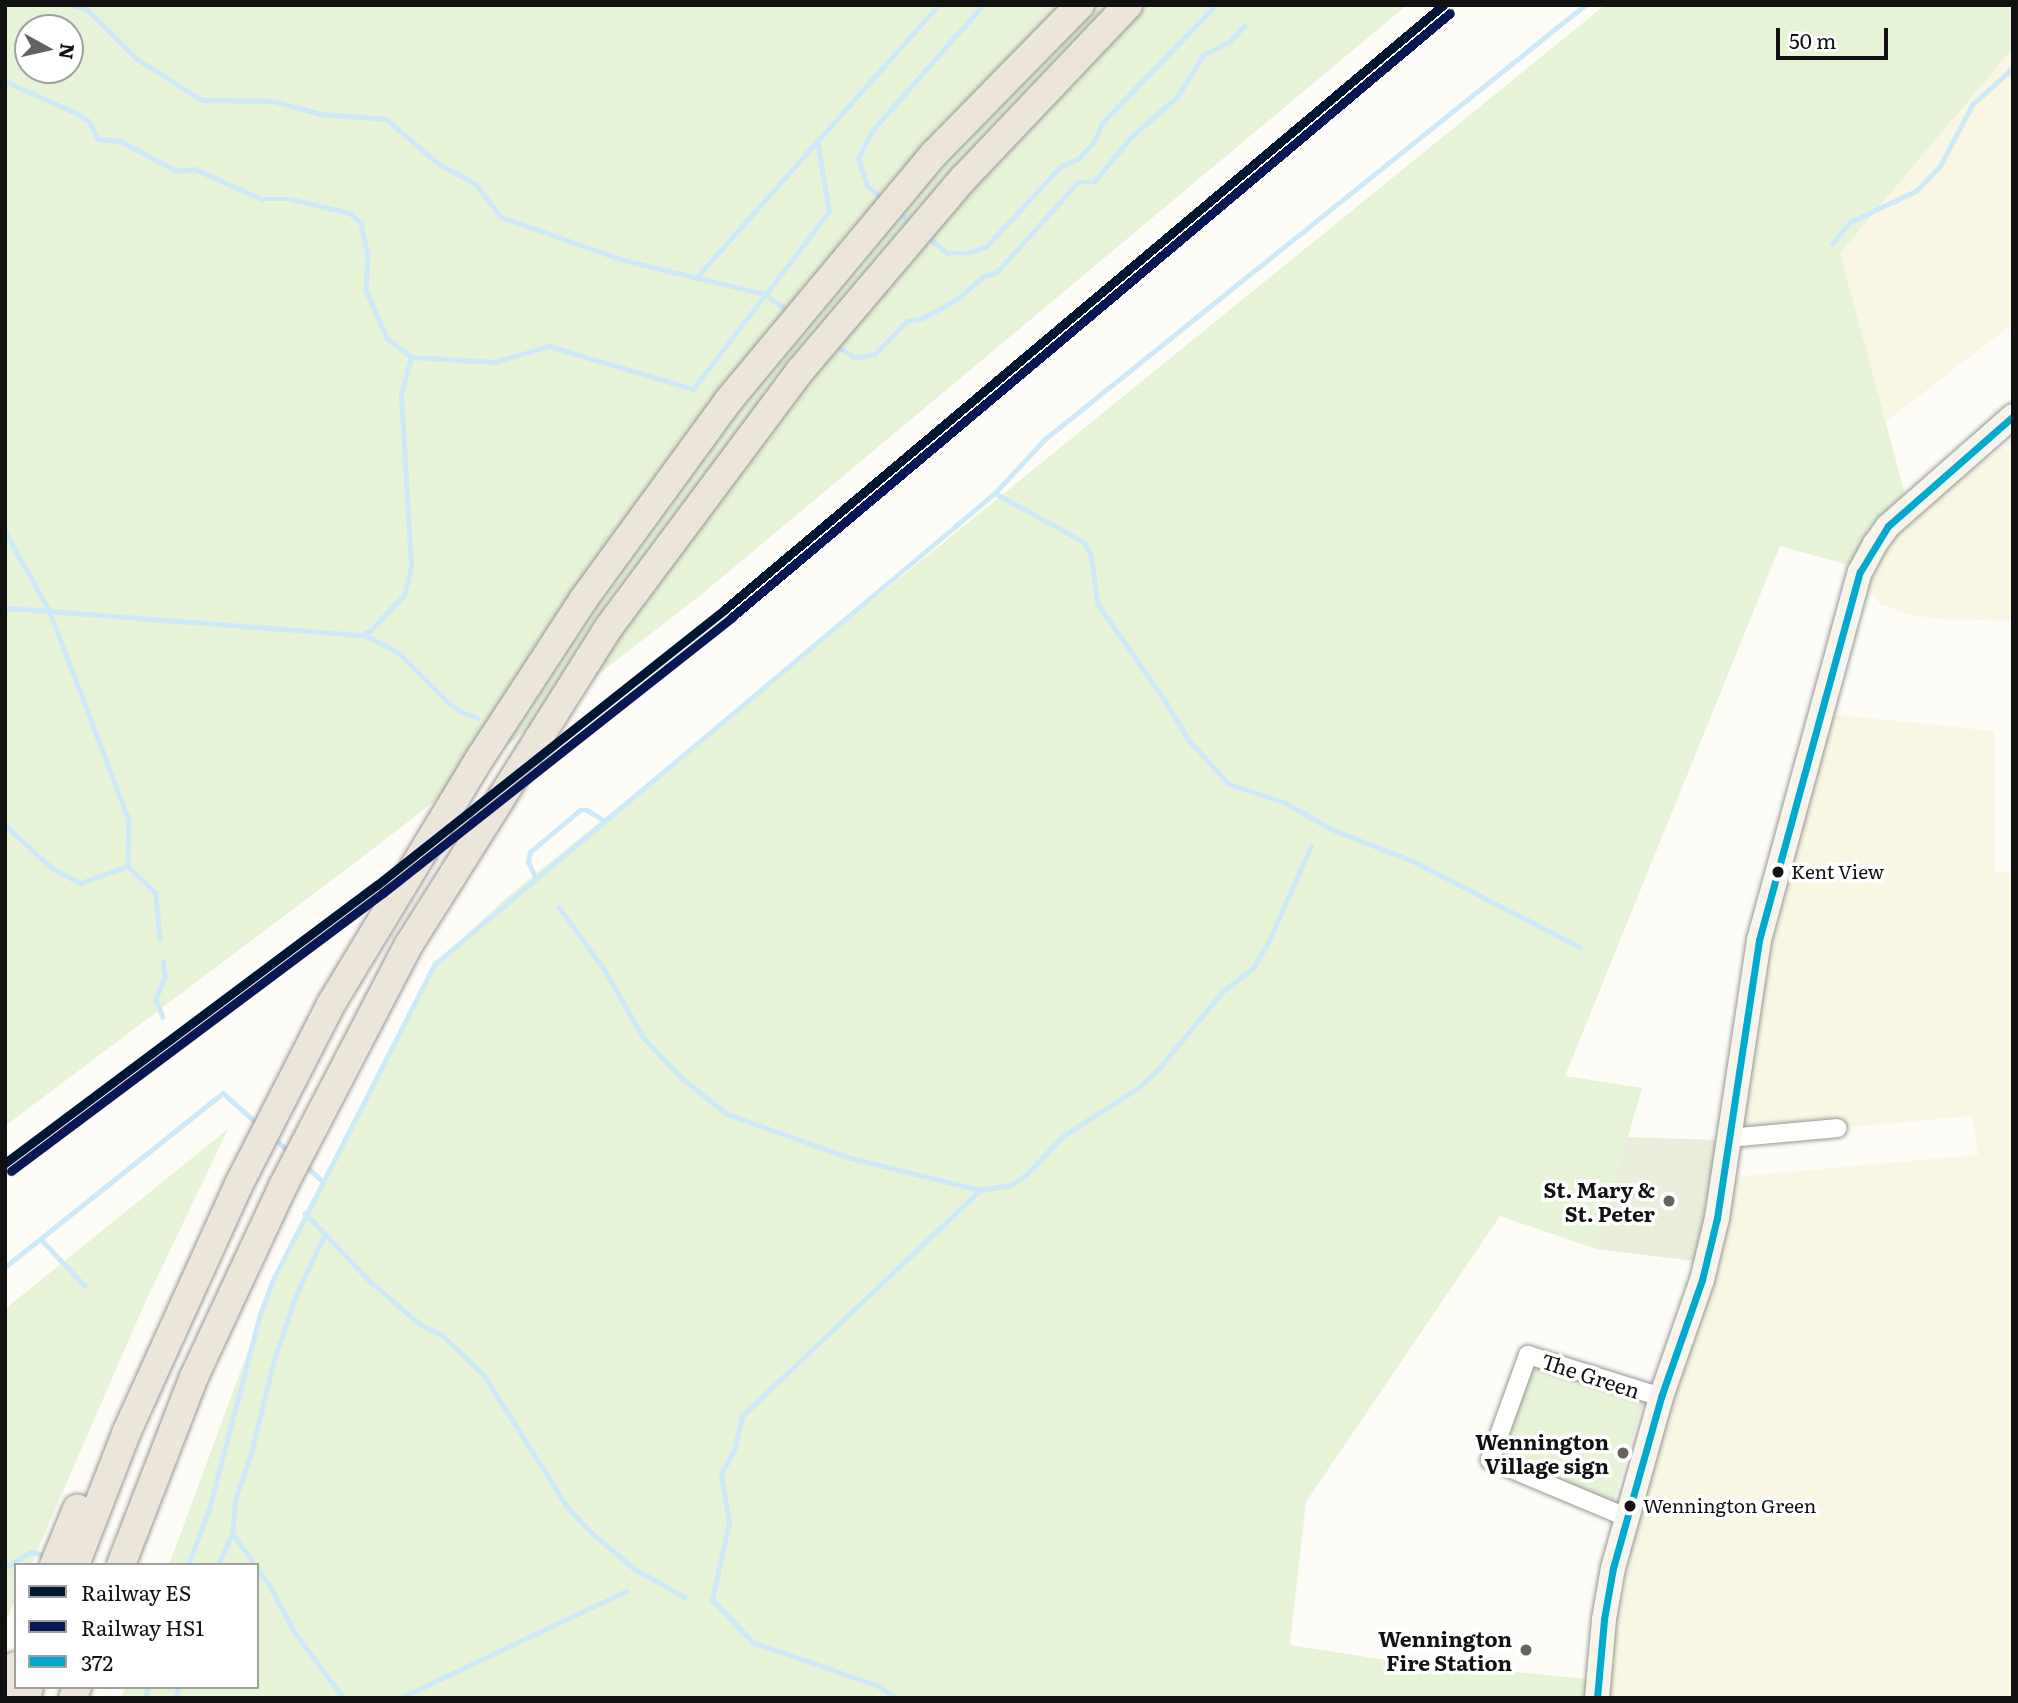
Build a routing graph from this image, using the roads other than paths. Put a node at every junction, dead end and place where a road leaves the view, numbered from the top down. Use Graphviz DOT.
graph roads {
  1 [pos="1080,5"];
  2 [pos="1128,5"];
  3 [pos="2013,416"];
  4 [pos="1838,1128"];
  5 [pos="1729,1138"];
  6 [pos="159,1361"];
  7 [pos="1661,1397"];
  8 [pos="1626,1517"];
  9 [pos="55,1563"];
  10 [pos="76,1563"];
  11 [pos="122,1563"];
  12 [pos="14,1671"];
  13 [pos="5,1694"];
  14 [pos="1597,1698"];
  1 -- 6 [label="highway"];
  2 -- 11 [label="highway"];
  3 -- 5 [label="main road"];
  4 -- 5 [label="street"];
  5 -- 7 [label="main road"];
  6 -- 9 [label="highway"];
  6 -- 10 [label="highway"];
  7 -- 8 [label="main road"];
  7 -- 8 [label="street, The Green"];
  8 -- 14 [label="main road"];
  12 -- 13 [label="highway"];
}
